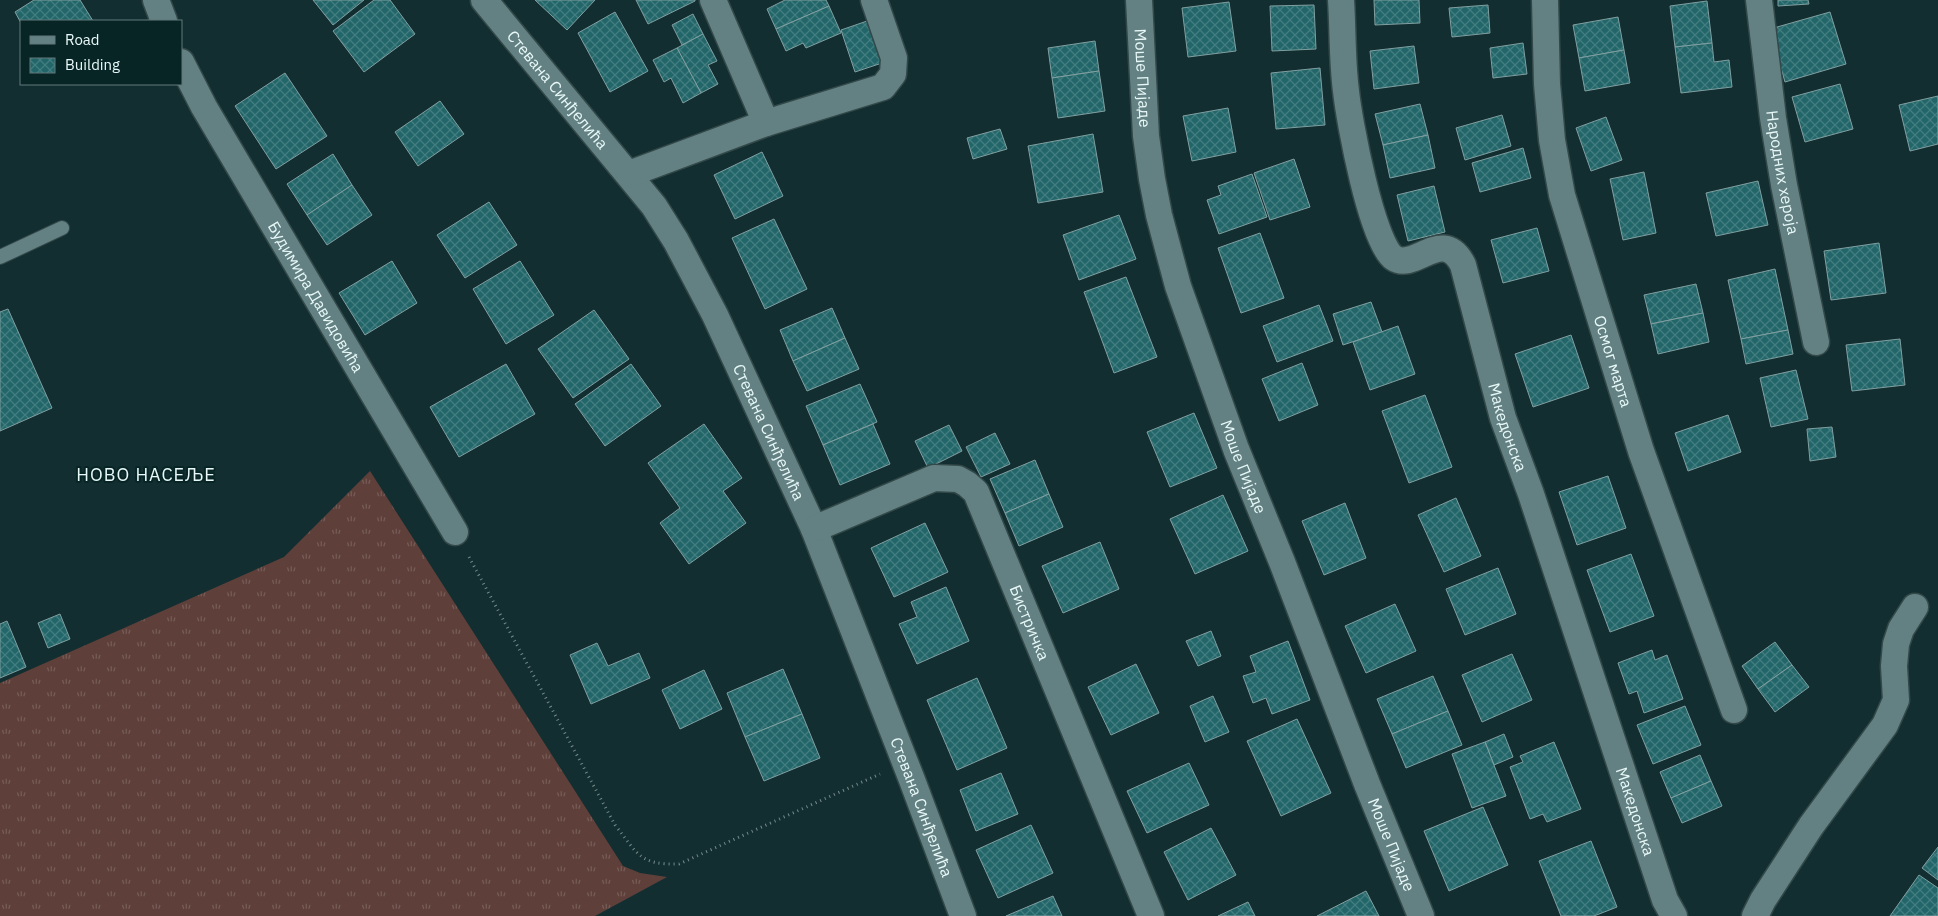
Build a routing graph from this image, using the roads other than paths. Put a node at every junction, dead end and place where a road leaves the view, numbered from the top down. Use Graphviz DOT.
graph roads {
  1 [pos="156,0"];
  2 [pos="484,0"];
  3 [pos="713,0"];
  4 [pos="874,0"];
  5 [pos="1139,0"];
  6 [pos="1341,0"];
  7 [pos="1545,0"];
  8 [pos="1759,0"];
  9 [pos="164,20"];
  10 [pos="182,64"];
  11 [pos="766,123"];
  12 [pos="629,174"];
  13 [pos="62,228"];
  14 [pos="0,257"];
  15 [pos="1816,342"];
  16 [pos="814,529"];
  17 [pos="455,532"];
  18 [pos="1915,607"];
  19 [pos="1734,710"];
  20 [pos="963,916"];
  21 [pos="1151,916"];
  22 [pos="1421,916"];
  23 [pos="1674,916"];
  24 [pos="1755,916"];
  1 -- 9 [label="street"];
  2 -- 12 [label="street, Стевана Синђелића"];
  3 -- 11 [label="street"];
  4 -- 11 [label="street"];
  5 -- 22 [label="street, Моше Пијаде"];
  6 -- 23 [label="street, Македонска"];
  7 -- 19 [label="street, Осмог марта"];
  8 -- 15 [label="street, Народних хероја"];
  10 -- 17 [label="street, Будимира Давидовића"];
  11 -- 12 [label="street"];
  12 -- 16 [label="street, Стевана Синђелића"];
  13 -- 14 [label="lane"];
  16 -- 20 [label="street, Стевана Синђелића"];
  16 -- 21 [label="street, Бистричка"];
  18 -- 24 [label="street"];
}
